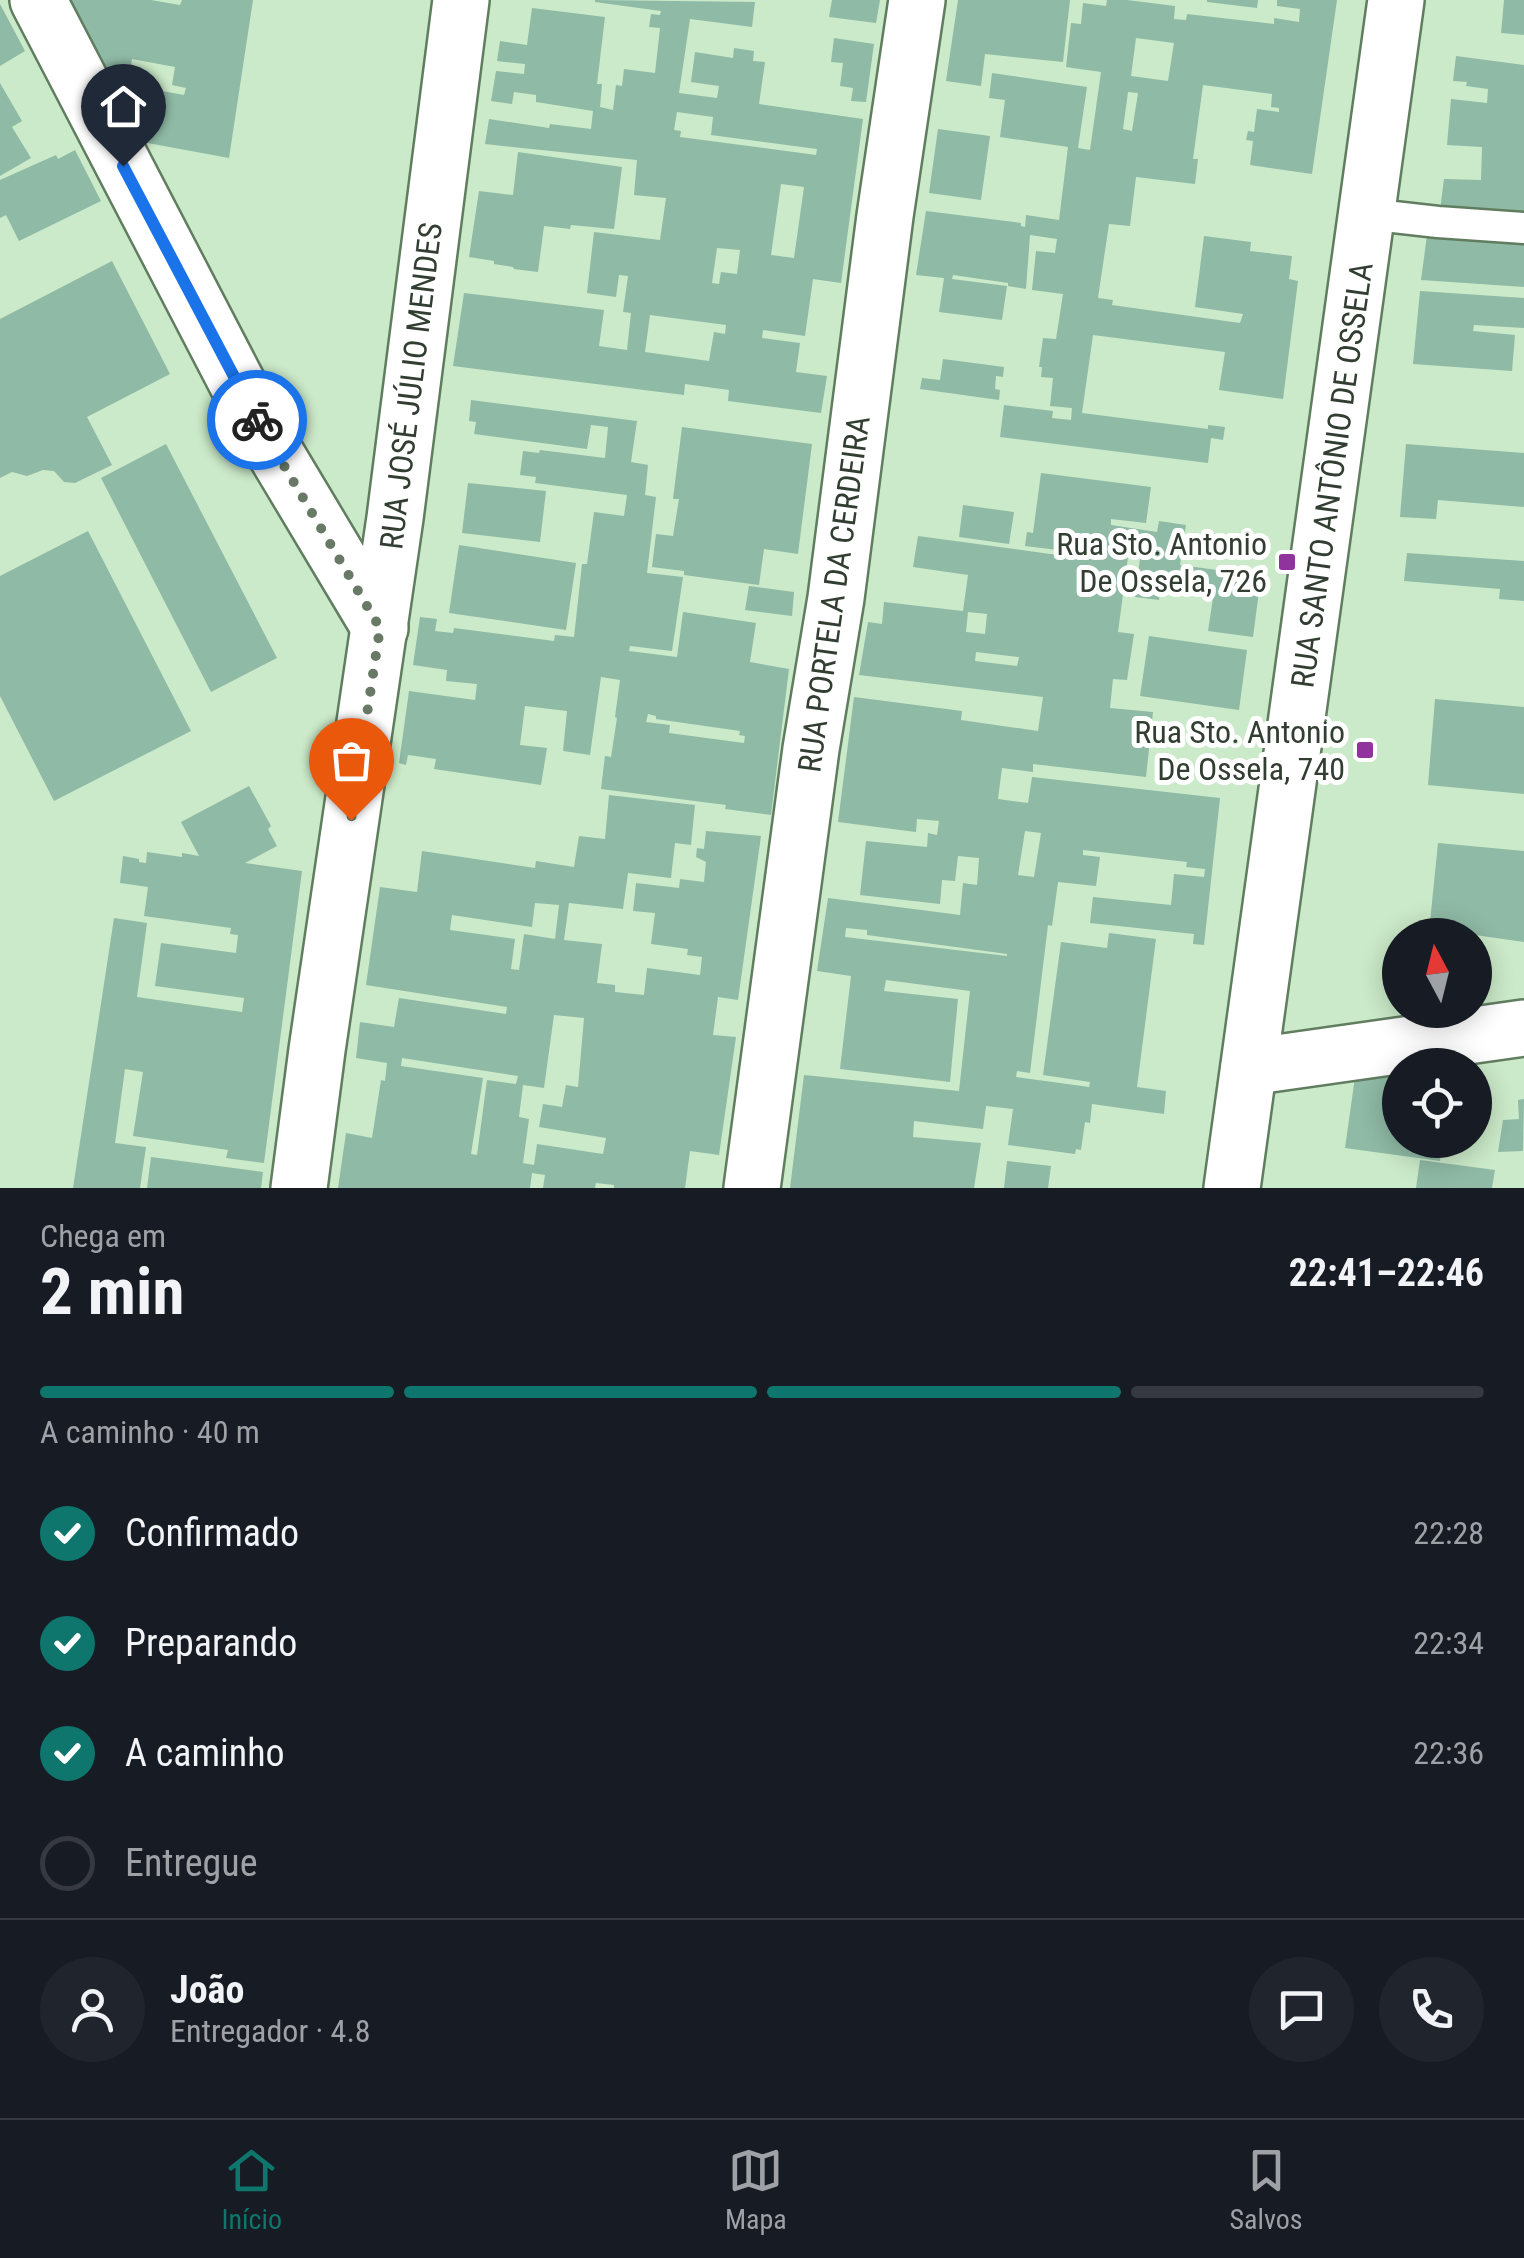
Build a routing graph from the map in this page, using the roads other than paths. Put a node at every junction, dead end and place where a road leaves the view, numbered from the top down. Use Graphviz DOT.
graph roads {
  1 [pos="38,0"];
  2 [pos="461,0"];
  3 [pos="917,0"];
  4 [pos="1396,0"];
  5 [pos="1368,214"];
  6 [pos="1524,228"];
  7 [pos="380,628"];
  8 [pos="1524,1028"];
  9 [pos="1250,1067"];
  10 [pos="299,1188"];
  11 [pos="752,1188"];
  12 [pos="1232,1188"];
  1 -- 7 [label="street"];
  2 -- 7 [label="street, RUA JOSÉ JÚLIO MENDES"];
  3 -- 11 [label="street, RUA PORTELA DA CERDEIRA"];
  4 -- 5 [label="street, RUA SANTO ANTÔNIO DE OSSELA"];
  5 -- 6 [label="lane"];
  5 -- 9 [label="street, RUA SANTO ANTÔNIO DE OSSELA"];
  7 -- 10 [label="street, RUA JOSÉ JÚLIO MENDES"];
  8 -- 9 [label="street"];
  9 -- 12 [label="street, RUA SANTO ANTÔNIO DE OSSELA"];
}
